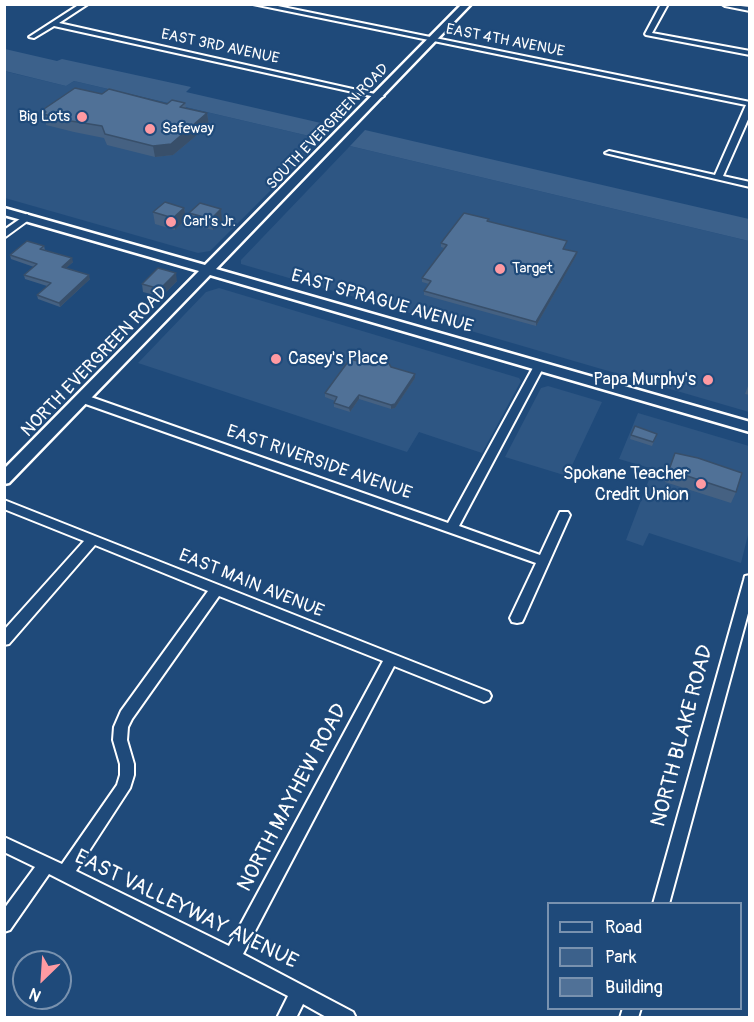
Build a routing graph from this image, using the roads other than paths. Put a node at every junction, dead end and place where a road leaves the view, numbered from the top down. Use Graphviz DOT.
graph roads {
  1 [pos="85,4"];
  2 [pos="256,4"];
  3 [pos="467,4"];
  4 [pos="665,4"];
  5 [pos="724,4"];
  6 [pos="750,9"];
  7 [pos="54,24"];
  8 [pos="32,37"];
  9 [pos="433,40"];
  10 [pos="750,53"];
  11 [pos="380,96"];
  12 [pos="750,105"];
  13 [pos="609,153"];
  14 [pos="718,177"];
  15 [pos="750,185"];
  16 [pos="4,211"];
  17 [pos="27,218"];
  18 [pos="4,235"];
  19 [pos="210,270"];
  20 [pos="539,366"];
  21 [pos="84,399"];
  22 [pos="750,428"];
  23 [pos="4,479"];
  24 [pos="4,504"];
  25 [pos="564,515"];
  26 [pos="451,529"];
  27 [pos="92,540"];
  28 [pos="543,561"];
  29 [pos="750,580"];
  30 [pos="216,590"];
  31 [pos="517,618"];
  32 [pos="4,640"];
  33 [pos="392,659"];
  34 [pos="484,696"];
  35 [pos="4,844"];
  36 [pos="46,865"];
  37 [pos="64,875"];
  38 [pos="660,902"];
  39 [pos="4,924"];
  40 [pos="232,957"];
  41 [pos="300,992"];
  42 [pos="286,1017"];
  43 [pos="347,1017"];
  1 -- 7 [label="street"];
  2 -- 9 [label="street, EAST 4TH AVENUE"];
  3 -- 9 [label="main road, SOUTH EVERGREEN ROAD"];
  4 -- 10 [label="street"];
  5 -- 6 [label="street"];
  7 -- 8 [label="street"];
  7 -- 11 [label="street, EAST 3RD AVENUE"];
  9 -- 11 [label="main road, SOUTH EVERGREEN ROAD"];
  9 -- 12 [label="street, EAST 4TH AVENUE"];
  11 -- 19 [label="main road, SOUTH EVERGREEN ROAD"];
  12 -- 14 [label="street"];
  13 -- 14 [label="street"];
  14 -- 15 [label="street"];
  16 -- 17 [label="main road, EAST SPRAGUE AVENUE"];
  17 -- 18 [label="street"];
  17 -- 19 [label="main road, EAST SPRAGUE AVENUE"];
  19 -- 20 [label="main road, EAST SPRAGUE AVENUE"];
  19 -- 21 [label="main road, NORTH EVERGREEN ROAD"];
  20 -- 22 [label="main road, EAST SPRAGUE AVENUE"];
  20 -- 26 [label="street"];
  21 -- 23 [label="main road, NORTH EVERGREEN ROAD"];
  21 -- 26 [label="street, EAST RIVERSIDE AVENUE"];
  24 -- 27 [label="street, EAST MAIN AVENUE"];
  25 -- 28 [label="street"];
  26 -- 28 [label="street, EAST RIVERSIDE AVENUE"];
  27 -- 30 [label="street, EAST MAIN AVENUE"];
  27 -- 32 [label="street"];
  28 -- 31 [label="street"];
  29 -- 38 [label="street, NORTH BLAKE ROAD"];
  30 -- 33 [label="street, EAST MAIN AVENUE"];
  30 -- 37 [label="street"];
  33 -- 34 [label="street, EAST MAIN AVENUE"];
  33 -- 40 [label="street, NORTH MAYHEW ROAD"];
  35 -- 36 [label="street, EAST VALLEYWAY AVENUE"];
  36 -- 37 [label="street, EAST VALLEYWAY AVENUE"];
  36 -- 39 [label="street"];
  37 -- 40 [label="street, EAST VALLEYWAY AVENUE"];
  40 -- 41 [label="street, EAST VALLEYWAY AVENUE"];
  41 -- 42 [label="street"];
  41 -- 43 [label="street, EAST VALLEYWAY AVENUE"];
}
